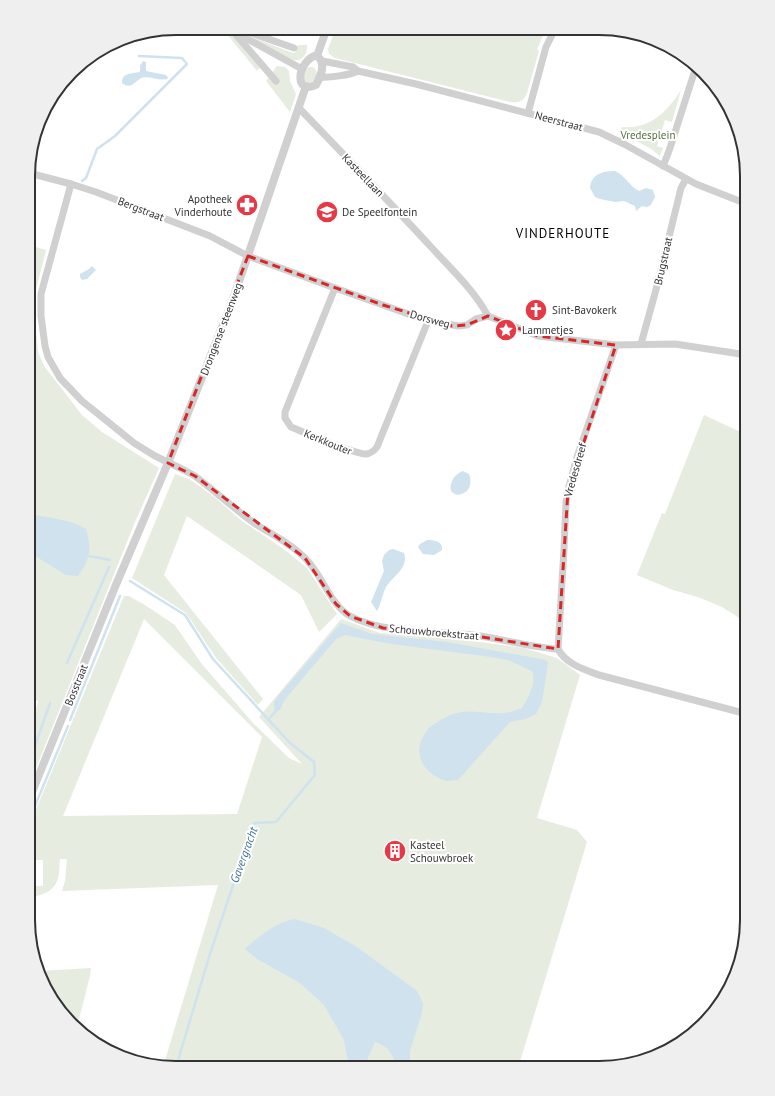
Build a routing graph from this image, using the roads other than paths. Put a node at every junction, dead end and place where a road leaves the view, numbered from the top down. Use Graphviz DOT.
graph roads {
  1 [pos="239,35"];
  2 [pos="244,35"];
  3 [pos="253,35"];
  4 [pos="325,35"];
  5 [pos="552,35"];
  6 [pos="294,48"];
  7 [pos="320,58"];
  8 [pos="302,70"];
  9 [pos="358,70"];
  10 [pos="694,72"];
  11 [pos="319,78"];
  12 [pos="276,80"];
  13 [pos="306,86"];
  14 [pos="299,108"];
  15 [pos="528,113"];
  16 [pos="663,166"];
  17 [pos="35,175"];
  18 [pos="686,179"];
  19 [pos="71,184"];
  20 [pos="740,201"];
  21 [pos="248,256"];
  22 [pos="335,288"];
  23 [pos="488,316"];
  24 [pos="428,321"];
  25 [pos="641,344"];
  26 [pos="616,345"];
  27 [pos="740,354"];
  28 [pos="168,463"];
  29 [pos="123,568"];
  30 [pos="558,649"];
  31 [pos="740,712"];
  32 [pos="35,785"];
  1 -- 12 [label="street"];
  2 -- 8 [label="street"];
  3 -- 6 [label="street"];
  4 -- 7 [label="street"];
  5 -- 15 [label="street"];
  7 -- 8 [label="street"];
  7 -- 9 [label="street, Neerstraat"];
  7 -- 11 [label="street"];
  8 -- 13 [label="street"];
  9 -- 11 [label="street"];
  9 -- 15 [label="street, Neerstraat"];
  10 -- 16 [label="street"];
  11 -- 13 [label="street"];
  13 -- 14 [label="street, Drongense steenweg"];
  14 -- 21 [label="street, Drongense steenweg"];
  14 -- 23 [label="street, Kasteellaan"];
  15 -- 16 [label="street, Neerstraat"];
  16 -- 18 [label="street, Neerstraat"];
  17 -- 19 [label="street, Bergstraat"];
  18 -- 20 [label="street, Neerstraat"];
  18 -- 25 [label="street, Brugstraat"];
  19 -- 21 [label="street, Bergstraat"];
  19 -- 28 [label="street, Schouwbroekstraat"];
  21 -- 22 [label="street, Dorsweg"];
  21 -- 28 [label="street, Drongense steenweg"];
  22 -- 24 [label="street, Dorsweg"];
  22 -- 24 [label="street, Kerkkouter"];
  23 -- 24 [label="street, Dorsweg"];
  23 -- 26 [label="street"];
  25 -- 26 [label="street"];
  25 -- 27 [label="street"];
  26 -- 30 [label="street, Vredesdreef"];
  28 -- 29 [label="street, Drongense steenweg"];
  28 -- 30 [label="street, Schouwbroekstraat"];
  29 -- 32 [label="street, Bosstraat"];
  30 -- 31 [label="street"];
}
